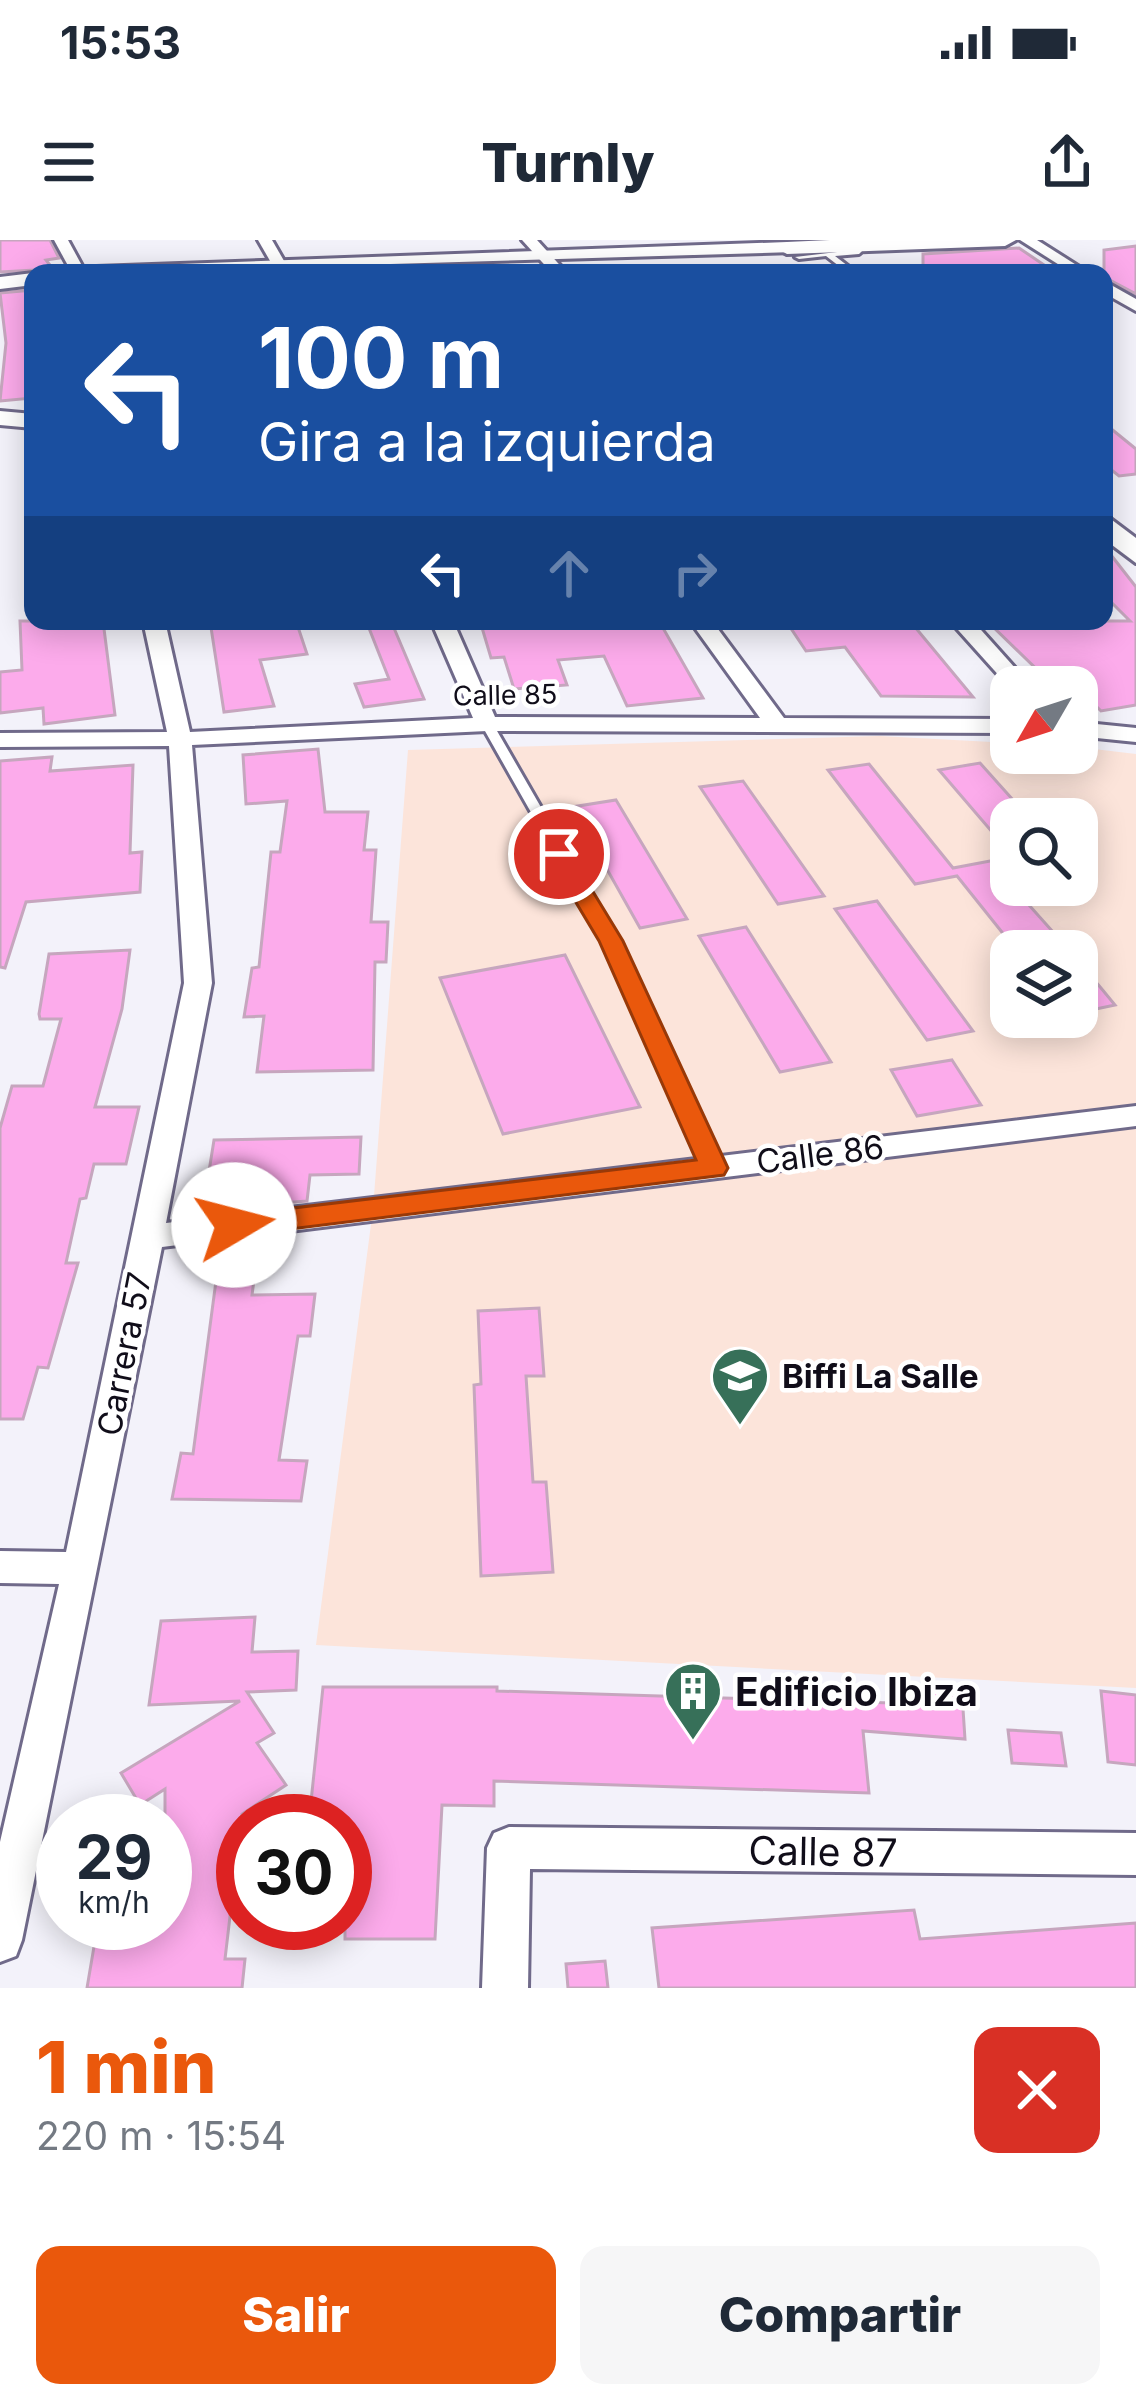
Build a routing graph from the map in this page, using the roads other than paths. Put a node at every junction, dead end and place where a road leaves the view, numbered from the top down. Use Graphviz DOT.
graph roads {
  1 [pos="1005,240"];
  2 [pos="1027,240"];
  3 [pos="864,245"];
  4 [pos="536,248"];
  5 [pos="788,248"];
  6 [pos="332,264"];
  7 [pos="824,264"];
  8 [pos="1067,264"];
  9 [pos="156,630"];
  10 [pos="446,630"];
  11 [pos="708,630"];
  12 [pos="969,630"];
  13 [pos="1002,666"];
  14 [pos="774,721"];
  15 [pos="488,724"];
  16 [pos="990,726"];
  17 [pos="1098,731"];
  18 [pos="1136,735"];
  19 [pos="180,739"];
  20 [pos="0,740"];
  21 [pos="1136,1116"];
  22 [pos="714,1168"];
  23 [pos="147,1237"];
  24 [pos="0,1567"];
  25 [pos="82,1568"];
  26 [pos="1136,1854"];
  27 [pos="0,1940"];
  28 [pos="505,1988"];
  1 -- 3 [label="main road"];
  2 -- 8 [label="street"];
  3 -- 5 [label="main road"];
  3 -- 7 [label="lane"];
  4 -- 5 [label="street"];
  4 -- 6 [label="street"];
  5 -- 7 [label="main road"];
  9 -- 19 [label="street, Carrera 57"];
  10 -- 15 [label="street"];
  11 -- 14 [label="street"];
  12 -- 13 [label="street"];
  14 -- 15 [label="street, Calle 85"];
  14 -- 16 [label="street, Calle 85"];
  15 -- 19 [label="street, Calle 85"];
  15 -- 22 [label="lane"];
  17 -- 18 [label="street"];
  19 -- 20 [label="street, Calle 85"];
  19 -- 23 [label="street, Carrera 57"];
  21 -- 22 [label="street, Calle 86"];
  22 -- 23 [label="street, Calle 86"];
  23 -- 25 [label="street, Carrera 57"];
  24 -- 25 [label="street"];
  25 -- 27 [label="street, Carrera 57"];
  26 -- 28 [label="street, Calle 87"];
}
